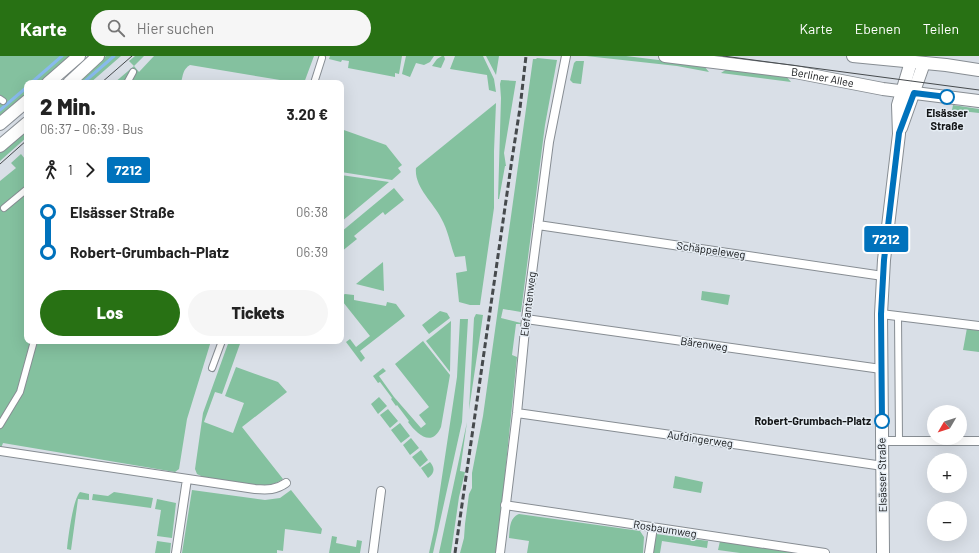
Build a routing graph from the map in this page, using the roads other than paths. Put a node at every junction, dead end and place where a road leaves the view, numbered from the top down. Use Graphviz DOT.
graph roads {
  1 [pos="79,56"];
  2 [pos="98,56"];
  3 [pos="566,56"];
  4 [pos="665,56"];
  5 [pos="853,56"];
  6 [pos="322,58"];
  7 [pos="911,62"];
  8 [pos="924,63"];
  9 [pos="979,70"];
  10 [pos="134,72"];
  11 [pos="51,80"];
  12 [pos="72,80"];
  13 [pos="129,80"];
  14 [pos="315,80"];
  15 [pos="908,92"];
  16 [pos="979,101"];
  17 [pos="24,104"];
  18 [pos="0,124"];
  19 [pos="24,126"];
  20 [pos="0,146"];
  21 [pos="24,191"];
  22 [pos="4,208"];
  23 [pos="538,225"];
  24 [pos="883,276"];
  25 [pos="881,314"];
  26 [pos="898,316"];
  27 [pos="526,318"];
  28 [pos="979,326"];
  29 [pos="33,344"];
  30 [pos="221,344"];
  31 [pos="212,368"];
  32 [pos="881,369"];
  33 [pos="517,413"];
  34 [pos="0,425"];
  35 [pos="882,441"];
  36 [pos="899,441"];
  37 [pos="979,441"];
  38 [pos="0,451"];
  39 [pos="883,466"];
  40 [pos="187,479"];
  41 [pos="286,483"];
  42 [pos="381,491"];
  43 [pos="505,505"];
  44 [pos="653,527"];
  45 [pos="176,553"];
  46 [pos="373,553"];
  47 [pos="500,553"];
  48 [pos="649,553"];
  49 [pos="825,553"];
  50 [pos="883,553"];
  1 -- 11 [label="main road"];
  2 -- 12 [label="main road"];
  3 -- 23 [label="street, Elefantenweg"];
  4 -- 15 [label="main road, Berliner Allee"];
  5 -- 7 [label="main road"];
  6 -- 14 [label="street"];
  7 -- 8 [label="main road"];
  7 -- 15 [label="main road, Elsässer Straße"];
  8 -- 9 [label="main road"];
  8 -- 15 [label="main road, Elsässer Straße"];
  10 -- 13 [label="street"];
  15 -- 16 [label="main road, Berliner Allee"];
  15 -- 24 [label="main road, Elsässer Straße"];
  17 -- 18 [label="main road"];
  19 -- 20 [label="main road"];
  21 -- 22 [label="street"];
  23 -- 24 [label="street, Schäppeleweg"];
  23 -- 27 [label="street, Elefantenweg"];
  24 -- 25 [label="main road, Elsässer Straße"];
  25 -- 26 [label="street"];
  25 -- 32 [label="main road, Elsässer Straße"];
  26 -- 28 [label="street"];
  26 -- 36 [label="street"];
  27 -- 32 [label="street, Bärenweg"];
  27 -- 33 [label="street, Elefantenweg"];
  29 -- 34 [label="street"];
  30 -- 31 [label="street"];
  32 -- 35 [label="main road, Elsässer Straße"];
  33 -- 39 [label="street, Aufdingerweg"];
  33 -- 43 [label="street, Elefantenweg"];
  35 -- 36 [label="street"];
  35 -- 39 [label="main road, Elsässer Straße"];
  36 -- 37 [label="street"];
  38 -- 40 [label="street"];
  39 -- 50 [label="main road, Elsässer Straße"];
  40 -- 41 [label="street"];
  40 -- 45 [label="street"];
  42 -- 46 [label="street"];
  43 -- 44 [label="street, Rosbaumweg"];
  43 -- 47 [label="street, Elefantenweg"];
  44 -- 48 [label="street"];
  44 -- 49 [label="street, Rosbaumweg"];
}
